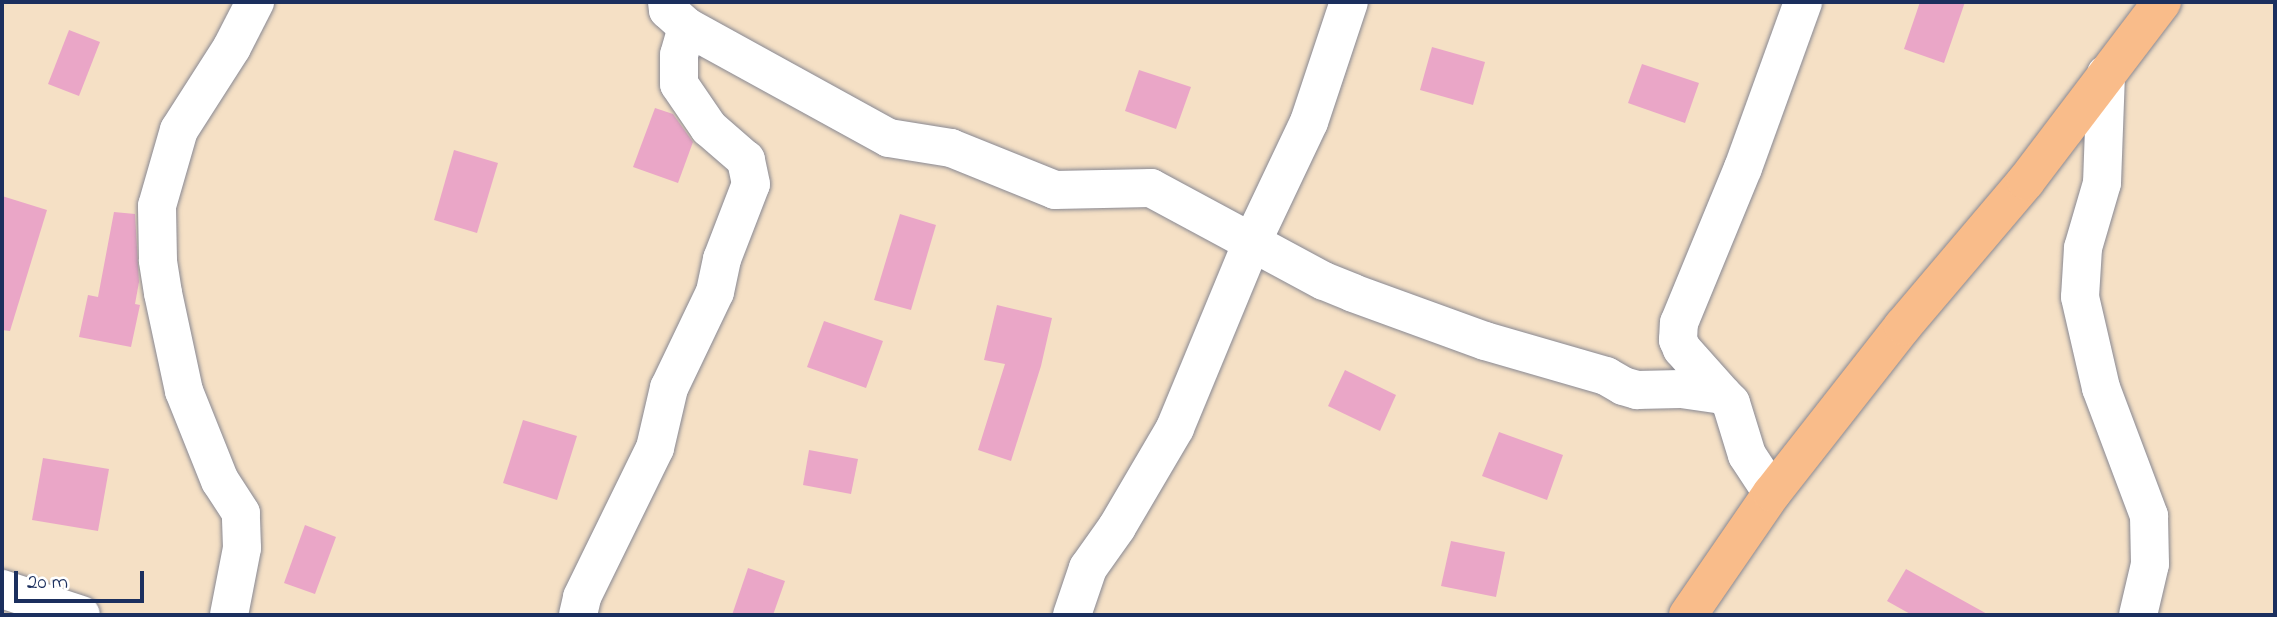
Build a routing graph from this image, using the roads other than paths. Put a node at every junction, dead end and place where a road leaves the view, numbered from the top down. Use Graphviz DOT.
graph roads {
  1 [pos="255,2"];
  2 [pos="1804,2"];
  3 [pos="2162,2"];
  4 [pos="1344,4"];
  5 [pos="665,10"];
  6 [pos="2106,74"];
  7 [pos="1252,242"];
  8 [pos="1723,395"];
  9 [pos="1772,493"];
  10 [pos="2,589"];
  11 [pos="80,615"];
  12 [pos="229,615"];
  13 [pos="578,615"];
  14 [pos="1072,615"];
  15 [pos="1688,615"];
  16 [pos="2138,615"];
  1 -- 12 [label="street"];
  2 -- 8 [label="street"];
  3 -- 6 [label="highway"];
  4 -- 7 [label="street"];
  5 -- 7 [label="street"];
  5 -- 13 [label="street"];
  6 -- 9 [label="highway"];
  6 -- 16 [label="street"];
  7 -- 8 [label="street"];
  7 -- 14 [label="street"];
  8 -- 9 [label="street"];
  9 -- 15 [label="highway"];
  10 -- 11 [label="street"];
}
